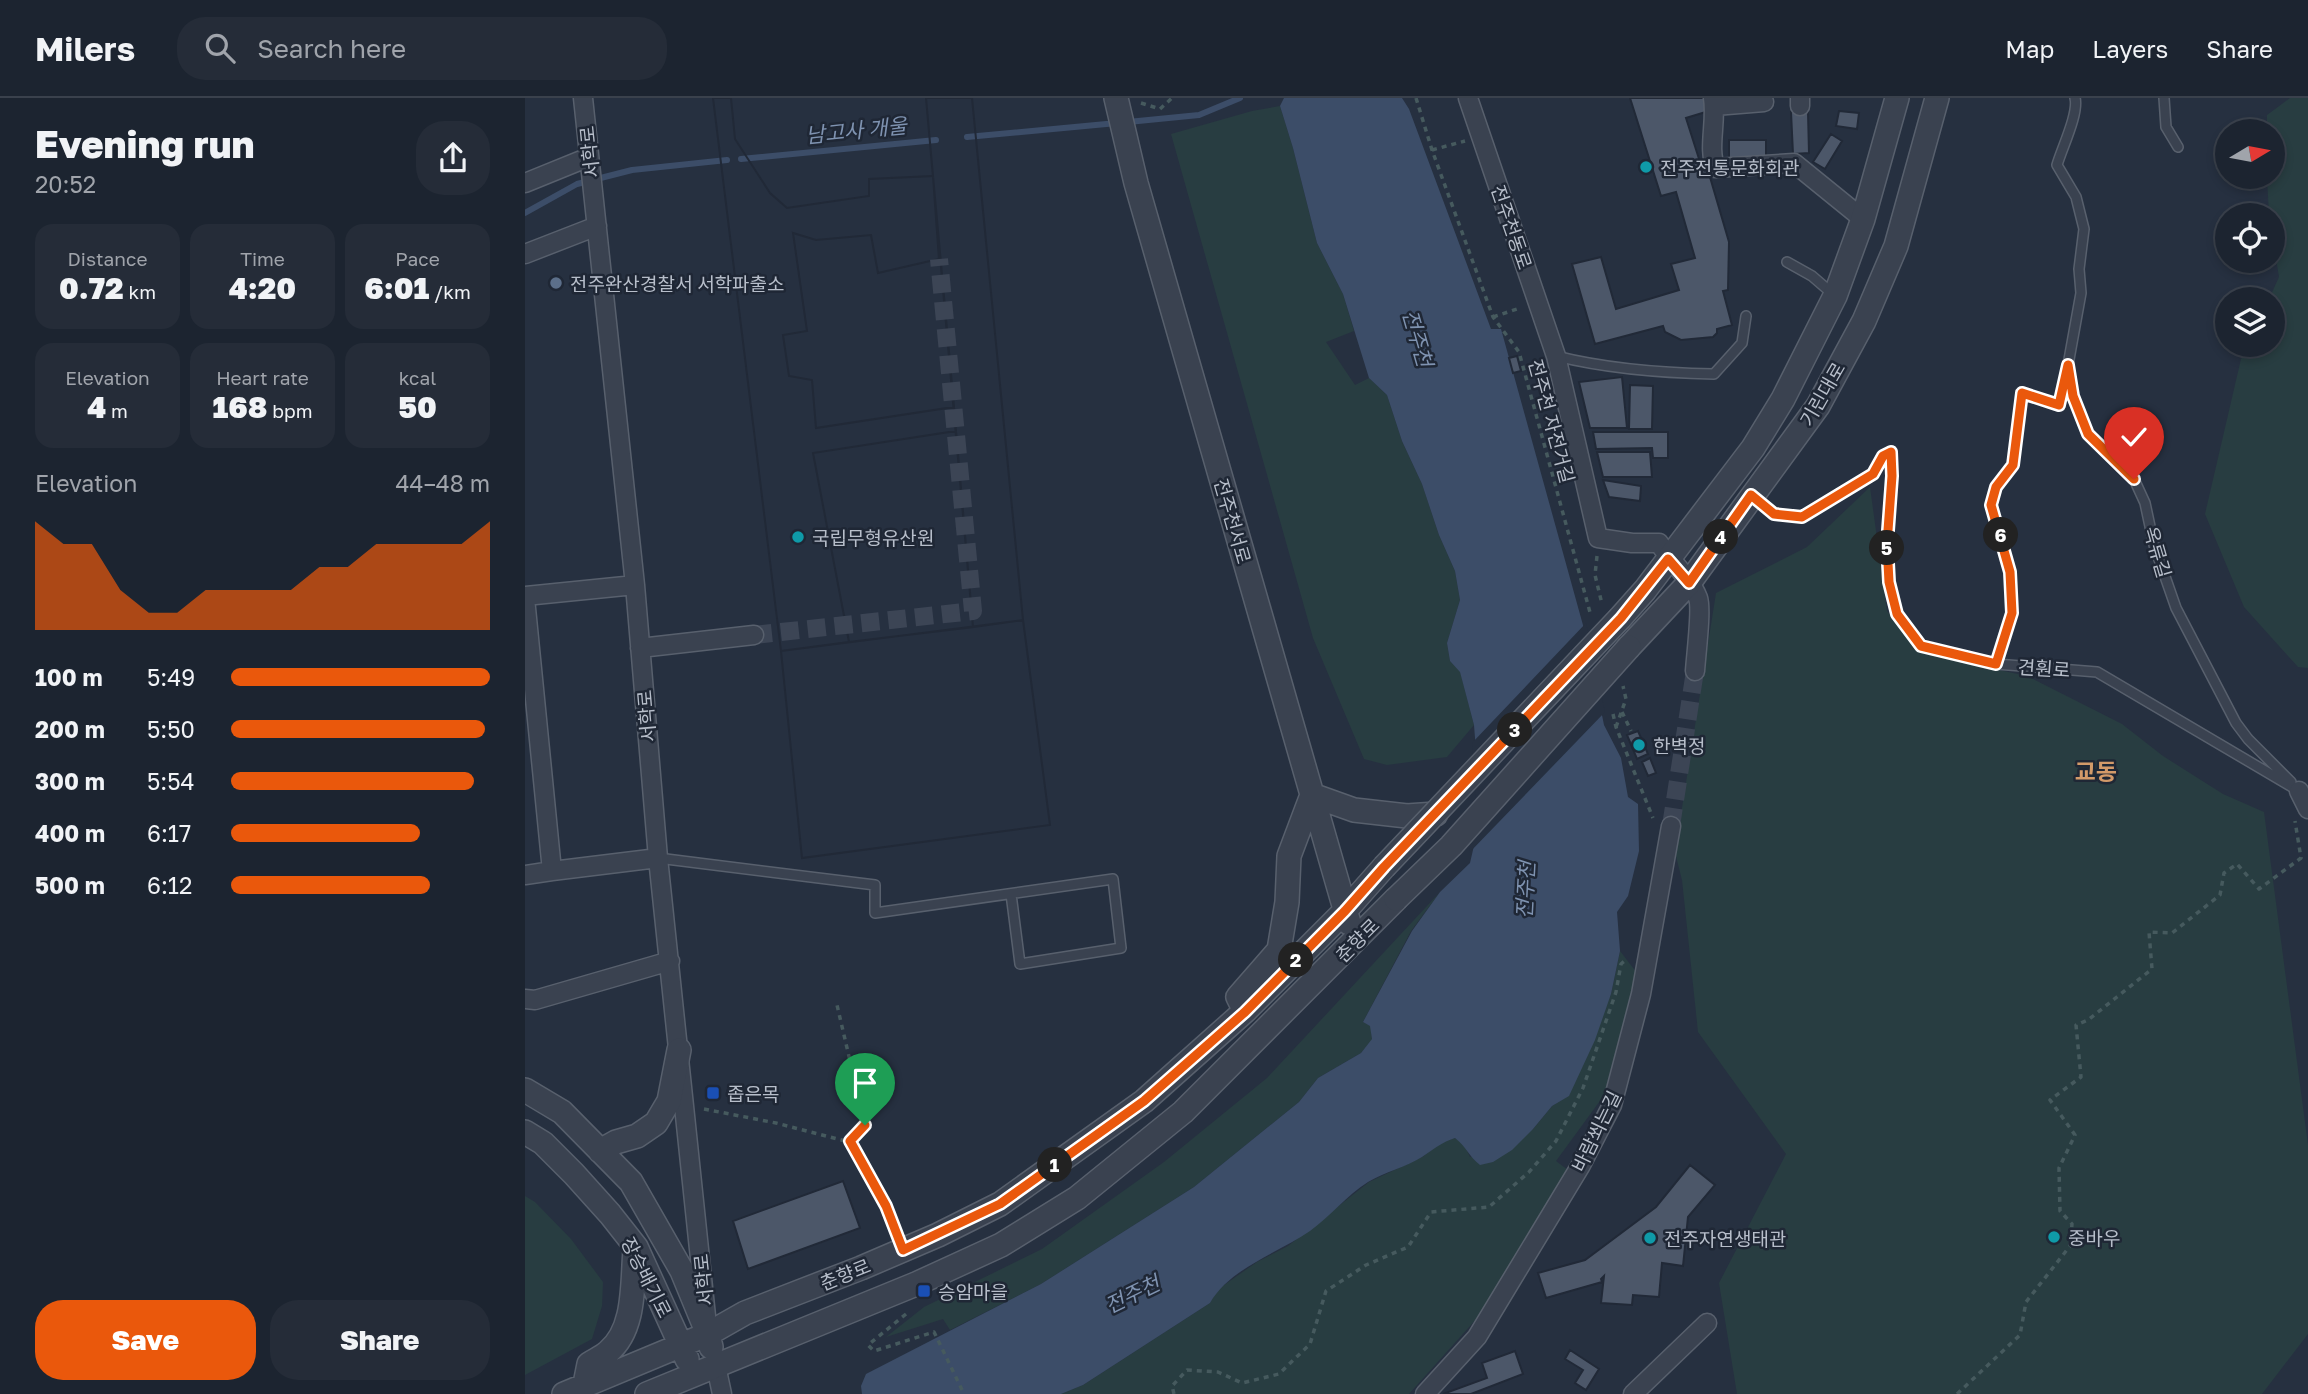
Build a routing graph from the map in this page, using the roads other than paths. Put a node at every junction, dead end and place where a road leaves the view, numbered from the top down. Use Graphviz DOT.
graph roads {
  1 [pos="583,98"];
  2 [pos="1468,98"];
  3 [pos="1898,98"];
  4 [pos="1937,98"];
  5 [pos="2075,98"];
  6 [pos="2164,98"];
  7 [pos="1714,102"];
  8 [pos="1764,102"];
  9 [pos="1123,103"];
  10 [pos="2178,147"];
  11 [pos="590,162"];
  12 [pos="525,183"];
  13 [pos="1863,219"];
  14 [pos="597,226"];
  15 [pos="525,254"];
  16 [pos="1787,262"];
  17 [pos="1835,296"];
  18 [pos="1746,316"];
  19 [pos="1556,356"];
  20 [pos="2068,365"];
  21 [pos="1751,495"];
  22 [pos="1668,559"];
  23 [pos="1689,583"];
  24 [pos="635,585"];
  25 [pos="525,597"];
  26 [pos="754,635"];
  27 [pos="1629,647"];
  28 [pos="640,648"];
  29 [pos="1996,664"];
  30 [pos="1695,671"];
  31 [pos="2299,791"];
  32 [pos="1312,796"];
  33 [pos="2308,808"];
  34 [pos="1436,814"];
  35 [pos="1671,826"];
  36 [pos="658,858"];
  37 [pos="552,871"];
  38 [pos="525,875"];
  39 [pos="1011,894"];
  40 [pos="1345,911"];
  41 [pos="1356,942"];
  42 [pos="670,961"];
  43 [pos="525,999"];
  44 [pos="1245,1012"];
  45 [pos="679,1050"];
  46 [pos="525,1090"];
  47 [pos="525,1132"];
  48 [pos="600,1151"];
  49 [pos="636,1247"];
  50 [pos="1707,1323"];
  51 [pos="708,1334"];
  52 [pos="681,1346"];
  53 [pos="716,1366"];
  54 [pos="693,1376"];
  55 [pos="575,1389"];
  56 [pos="647,1394"];
  57 [pos="722,1394"];
  58 [pos="1425,1394"];
  59 [pos="1633,1394"];
  1 -- 11 [label="street, 서학로"];
  2 -- 19 [label="street, 전주천동로"];
  3 -- 13 [label="street, 기린대로"];
  4 -- 21 [label="street, 기린대로"];
  5 -- 20 [label="lane, 옥류길"];
  6 -- 10 [label="lane"];
  7 -- 8 [label="street"];
  7 -- 13 [label="street"];
  9 -- 32 [label="street, 전주천서로"];
  11 -- 12 [label="street"];
  11 -- 14 [label="street, 서학로"];
  13 -- 17 [label="street, 기린대로"];
  14 -- 15 [label="street"];
  14 -- 24 [label="street, 서학로"];
  16 -- 17 [label="lane"];
  17 -- 22 [label="street, 기린대로"];
  18 -- 19 [label="lane"];
  19 -- 22 [label="street, 전주천동로"];
  20 -- 29 [label="lane"];
  20 -- 31 [label="lane, 옥류길"];
  21 -- 23 [label="street, 기린대로"];
  21 -- 29 [label="lane, 견훤로"];
  22 -- 23 [label="street"];
  22 -- 34 [label="street, 기린대로, bridge"];
  23 -- 27 [label="street, 기린대로"];
  23 -- 30 [label="street"];
  24 -- 25 [label="street"];
  24 -- 28 [label="street, 서학로"];
  25 -- 37 [label="street"];
  26 -- 28 [label="street"];
  27 -- 41 [label="street, 춘향로, bridge"];
  28 -- 36 [label="street, 서학로"];
  29 -- 31 [label="lane, 견훤로"];
  31 -- 33 [label="street"];
  32 -- 34 [label="street"];
  32 -- 40 [label="street, 전주천서로"];
  32 -- 44 [label="street"];
  34 -- 40 [label="street, 춘향로, bridge"];
  35 -- 58 [label="street, 바람쐬는길"];
  36 -- 37 [label="street"];
  36 -- 39 [label="lane"];
  36 -- 42 [label="street, 서학로"];
  37 -- 38 [label="street"];
  39 -- 39 [label="lane"];
  40 -- 41 [label="street, 전주천서로"];
  40 -- 44 [label="street, 춘향로"];
  41 -- 53 [label="street, 춘향로"];
  42 -- 43 [label="street"];
  42 -- 45 [label="street, 서학로"];
  44 -- 51 [label="street, 춘향로"];
  45 -- 48 [label="street"];
  45 -- 51 [label="street, 서학로"];
  46 -- 48 [label="street"];
  47 -- 49 [label="street, 장승배기로"];
  48 -- 51 [label="street"];
  49 -- 52 [label="street, 장승배기로"];
  49 -- 55 [label="street"];
  50 -- 59 [label="street"];
  51 -- 52 [label="street, 춘향로"];
  51 -- 53 [label="street"];
  52 -- 54 [label="street, 장승배기로"];
  52 -- 55 [label="street, 춘향로"];
  53 -- 54 [label="street, 춘향로"];
  53 -- 57 [label="street"];
  54 -- 56 [label="street, 춘향로"];
}
